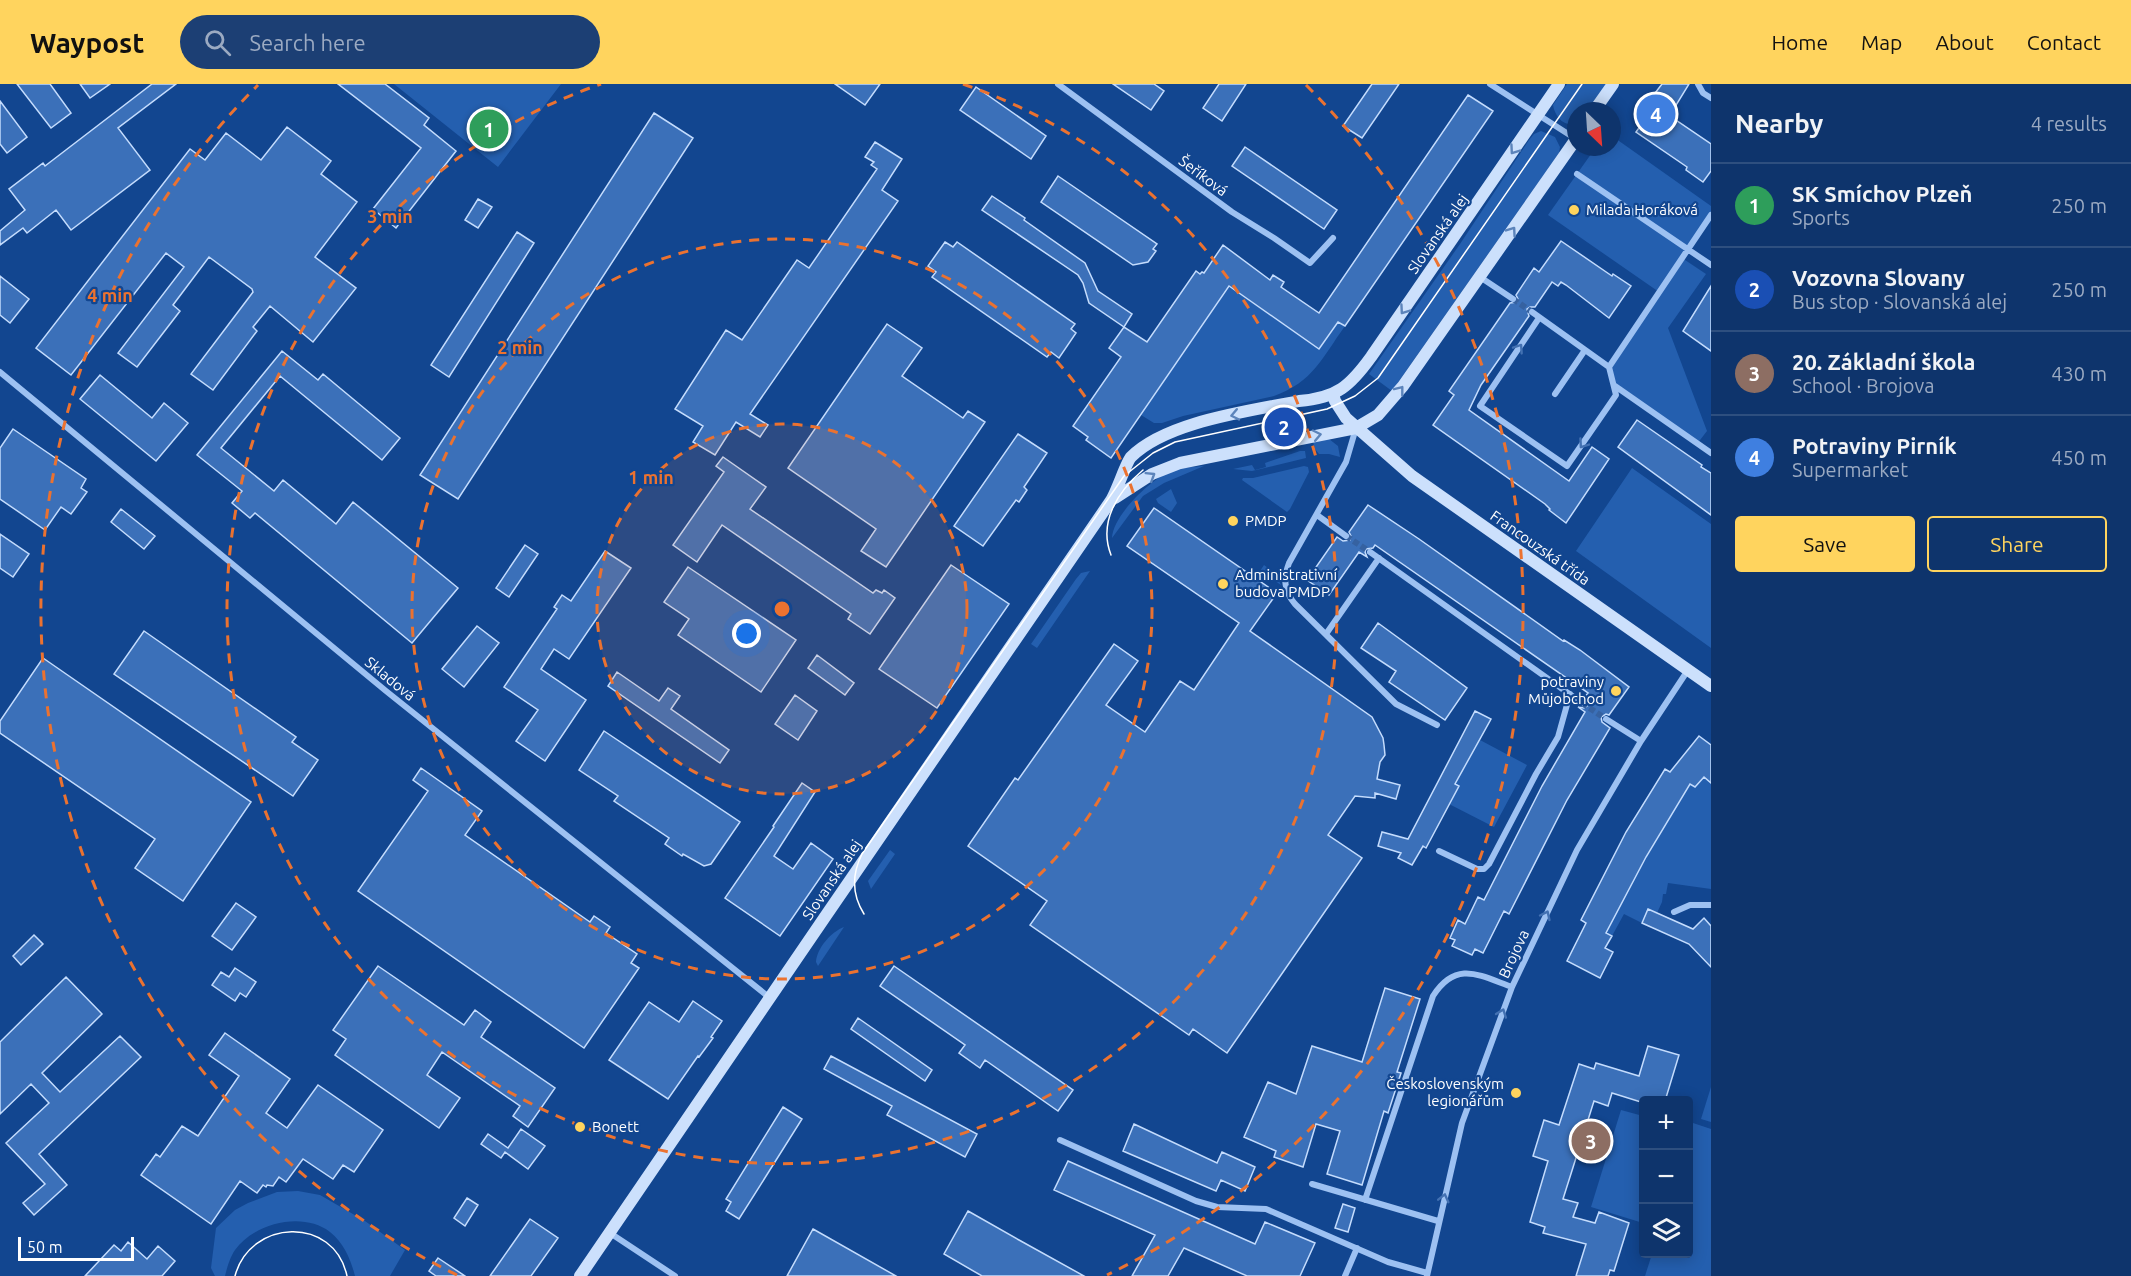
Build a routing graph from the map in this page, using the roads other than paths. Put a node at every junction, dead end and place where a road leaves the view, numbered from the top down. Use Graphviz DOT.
graph roads {
  1 [pos="1058,84"];
  2 [pos="1490,84"];
  3 [pos="1559,84"];
  4 [pos="1613,84"];
  5 [pos="1698,84"];
  6 [pos="1711,98"];
  7 [pos="1600,102"];
  8 [pos="1538,115"];
  9 [pos="1567,133"];
  10 [pos="1567,152"];
  11 [pos="1577,174"];
  12 [pos="1711,215"];
  13 [pos="1333,238"];
  14 [pos="1688,249"];
  15 [pos="1711,265"];
  16 [pos="1480,277"];
  17 [pos="1513,299"];
  18 [pos="1532,312"];
  19 [pos="1539,318"];
  20 [pos="1585,350"];
  21 [pos="1609,367"];
  22 [pos="0,372"];
  23 [pos="1615,387"];
  24 [pos="1334,394"];
  25 [pos="1555,394"];
  26 [pos="1356,428"];
  27 [pos="1711,453"];
  28 [pos="1110,502"];
  29 [pos="1317,515"];
  30 [pos="1346,536"];
  31 [pos="1370,552"];
  32 [pos="1379,558"];
  33 [pos="1326,634"];
  34 [pos="1689,670"];
  35 [pos="1711,686"];
  36 [pos="1570,694"];
  37 [pos="1582,702"];
  38 [pos="1606,719"];
  39 [pos="1437,725"];
  40 [pos="1641,741"];
  41 [pos="1439,850"];
  42 [pos="1711,905"];
  43 [pos="1674,912"];
  44 [pos="1512,987"];
  45 [pos="771,999"];
  46 [pos="1060,1140"];
  47 [pos="1312,1184"];
  48 [pos="1365,1200"];
  49 [pos="1438,1221"];
  50 [pos="610,1233"];
  51 [pos="1357,1248"];
  52 [pos="1427,1274"];
  53 [pos="580,1276"];
  54 [pos="675,1276"];
  55 [pos="1345,1276"];
  1 -- 13 [label="street, Šeříková"];
  2 -- 8 [label="street"];
  3 -- 8 [label="main road, Slovanská alej"];
  4 -- 7 [label="main road"];
  5 -- 6 [label="street"];
  8 -- 9 [label="street"];
  8 -- 24 [label="main road, Slovanská alej, one-way"];
  16 -- 10 [label="main road, Slovanská alej, one-way"];
  11 -- 14 [label="street"];
  12 -- 14 [label="street"];
  14 -- 15 [label="street"];
  14 -- 21 [label="street"];
  16 -- 17 [label="street"];
  26 -- 16 [label="main road, Slovanská alej, one-way"];
  18 -- 19 [label="street"];
  19 -- 20 [label="street"];
  23 -- 19 [label="street, one-way"];
  20 -- 21 [label="street"];
  20 -- 25 [label="street"];
  21 -- 23 [label="street"];
  22 -- 45 [label="street, Skladová"];
  23 -- 27 [label="street"];
  24 -- 26 [label="main road"];
  24 -- 28 [label="main road, Slovanská alej, one-way"];
  28 -- 26 [label="main road, Slovanská alej, one-way"];
  26 -- 29 [label="street"];
  26 -- 34 [label="main road, Francouzská třída"];
  28 -- 45 [label="main road, Slovanská alej"];
  29 -- 30 [label="street"];
  29 -- 33 [label="street"];
  31 -- 32 [label="street"];
  32 -- 33 [label="street"];
  32 -- 36 [label="street"];
  33 -- 39 [label="street"];
  34 -- 35 [label="main road, Francouzská třída"];
  34 -- 40 [label="street, Brojova"];
  36 -- 37 [label="street"];
  36 -- 41 [label="street"];
  38 -- 40 [label="street"];
  44 -- 40 [label="street, Brojova, one-way"];
  42 -- 43 [label="street"];
  44 -- 48 [label="street"];
  49 -- 44 [label="street, Brojova, one-way"];
  45 -- 50 [label="main road, Slovanská alej"];
  46 -- 51 [label="street"];
  47 -- 48 [label="street"];
  48 -- 49 [label="street"];
  49 -- 52 [label="street, Brojova"];
  50 -- 53 [label="main road, Slovanská alej"];
  50 -- 54 [label="street"];
  51 -- 52 [label="street"];
  51 -- 55 [label="street"];
}
